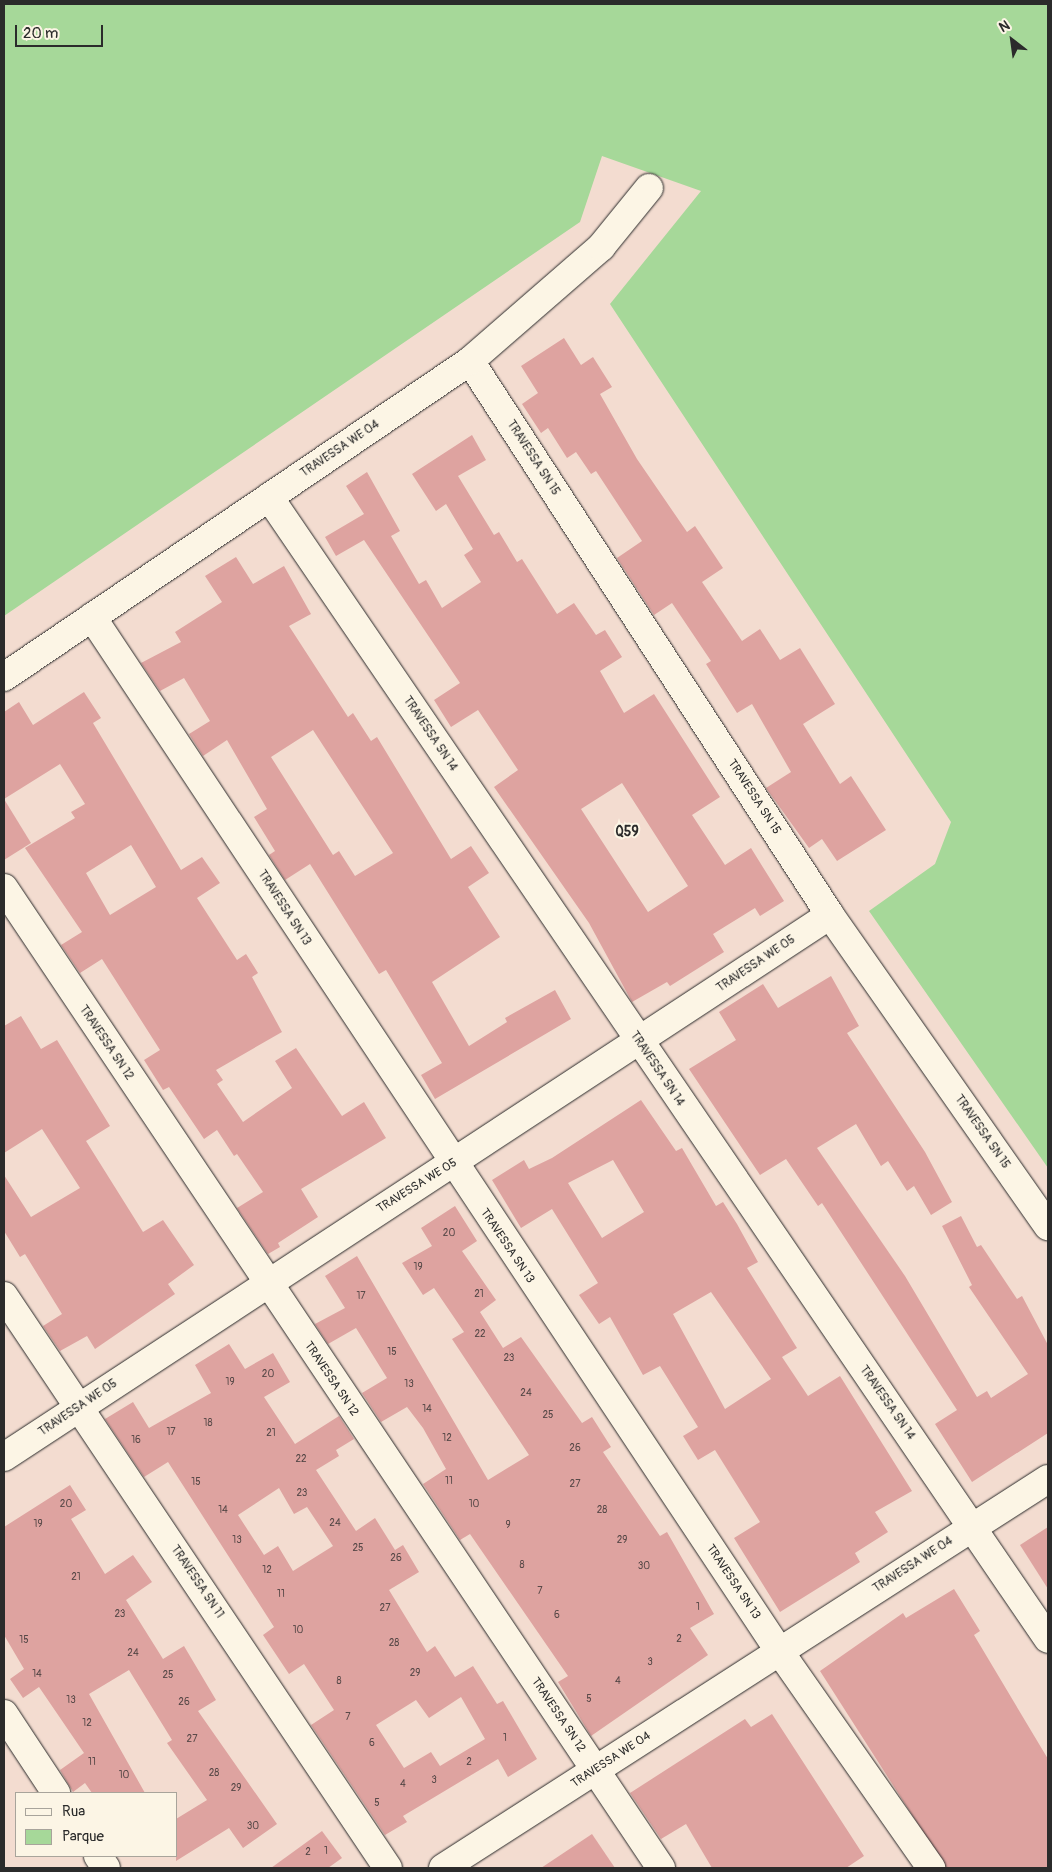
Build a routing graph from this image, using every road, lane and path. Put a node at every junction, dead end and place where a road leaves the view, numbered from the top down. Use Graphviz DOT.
graph roads {
  1 [pos="649,188"];
  2 [pos="470,361"];
  3 [pos="269,497"];
  4 [pos="92,617"];
  5 [pos="4,677"];
  6 [pos="4,888"];
  7 [pos="830,915"];
  8 [pos="638,1043"];
  9 [pos="453,1164"];
  10 [pos="1048,1226"];
  11 [pos="265,1282"];
  12 [pos="4,1296"];
  13 [pos="80,1407"];
  14 [pos="4,1457"];
  15 [pos="1048,1479"];
  16 [pos="972,1526"];
  17 [pos="1048,1639"];
  18 [pos="780,1652"];
  19 [pos="4,1714"];
  20 [pos="596,1770"];
  21 [pos="55,1792"];
  22 [pos="99,1857"];
  23 [pos="106,1868"];
  24 [pos="388,1868"];
  25 [pos="442,1868"];
  26 [pos="661,1868"];
  27 [pos="931,1868"];
  1 -- 2 [label="street, TRAVESSA WE 04"];
  2 -- 3 [label="street, TRAVESSA WE 04"];
  2 -- 7 [label="street, TRAVESSA SN 15"];
  3 -- 4 [label="street, TRAVESSA WE 04"];
  3 -- 8 [label="street, TRAVESSA SN 14"];
  4 -- 5 [label="street, TRAVESSA WE 04"];
  4 -- 9 [label="street, TRAVESSA SN 13"];
  6 -- 11 [label="street, TRAVESSA SN 12"];
  7 -- 8 [label="street, TRAVESSA WE 05"];
  7 -- 10 [label="street, TRAVESSA SN 15"];
  8 -- 9 [label="street, TRAVESSA WE 05"];
  8 -- 16 [label="street, TRAVESSA SN 14"];
  9 -- 11 [label="street, TRAVESSA WE 05"];
  9 -- 18 [label="street, TRAVESSA SN 13"];
  11 -- 13 [label="street, TRAVESSA WE 05"];
  11 -- 20 [label="street, TRAVESSA SN 12"];
  12 -- 13 [label="street, TRAVESSA SN 11"];
  13 -- 14 [label="street, TRAVESSA WE 05"];
  13 -- 24 [label="street, TRAVESSA SN 11"];
  15 -- 16 [label="street, TRAVESSA WE 04"];
  16 -- 17 [label="street, TRAVESSA SN 14"];
  16 -- 18 [label="street, TRAVESSA WE 04"];
  18 -- 20 [label="street, TRAVESSA WE 04"];
  18 -- 27 [label="street, TRAVESSA SN 13"];
  19 -- 21 [label="street"];
  20 -- 25 [label="street, TRAVESSA WE 04"];
  20 -- 26 [label="street, TRAVESSA SN 12"];
  22 -- 23 [label="street"];
}
